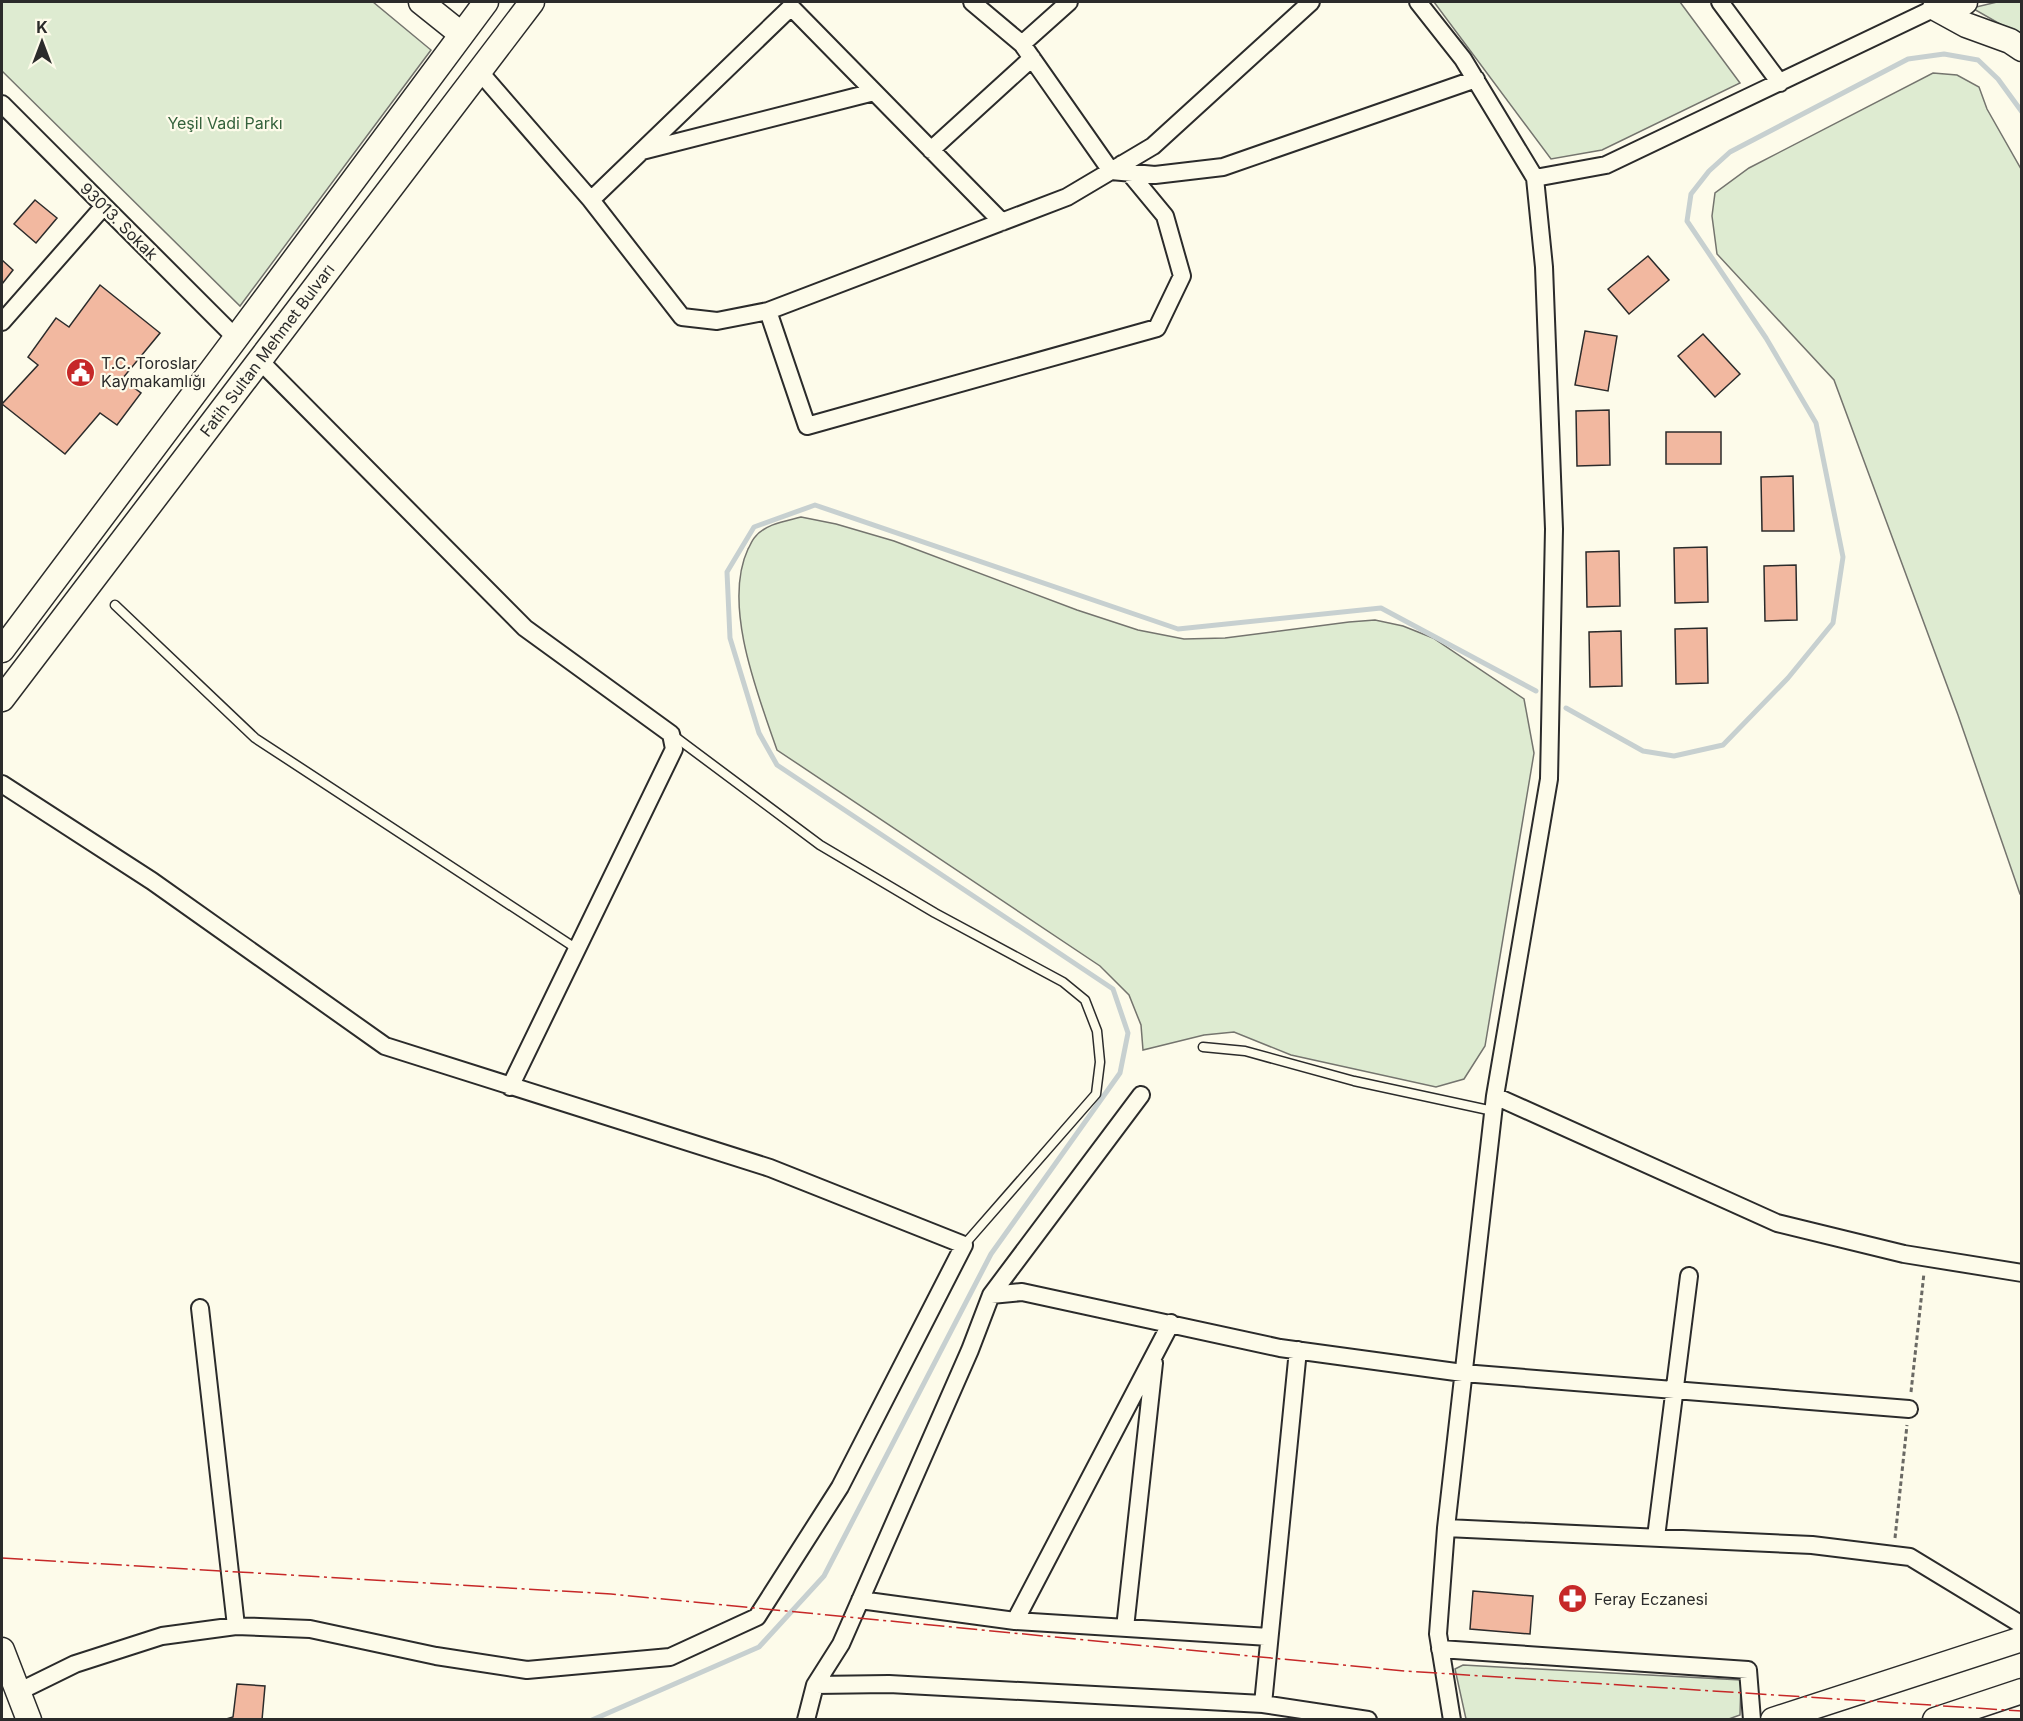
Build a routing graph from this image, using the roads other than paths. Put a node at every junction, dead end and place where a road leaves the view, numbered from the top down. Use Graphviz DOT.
graph roads {
  1 [pos="421,2"];
  2 [pos="486,2"];
  3 [pos="532,2"];
  4 [pos="972,2"];
  5 [pos="1069,2"];
  6 [pos="1311,2"];
  7 [pos="1418,2"];
  8 [pos="1720,2"];
  9 [pos="1965,2"];
  10 [pos="787,4"];
  11 [pos="1935,5"];
  12 [pos="461,34"];
  13 [pos="1022,44"];
  14 [pos="2022,50"];
  15 [pos="1032,58"];
  16 [pos="479,71"];
  17 [pos="1476,80"];
  18 [pos="1780,83"];
  19 [pos="874,92"];
  20 [pos="2,104"];
  21 [pos="931,150"];
  22 [pos="641,152"];
  23 [pos="1121,169"];
  24 [pos="1535,178"];
  25 [pos="591,200"];
  26 [pos="104,206"];
  27 [pos="1002,222"];
  28 [pos="768,311"];
  29 [pos="2,322"];
  30 [pos="236,338"];
  31 [pos="259,360"];
  32 [pos="115,605"];
  33 [pos="2,650"];
  34 [pos="2,699"];
  35 [pos="671,734"];
  36 [pos="2,784"];
  37 [pos="577,949"];
  38 [pos="1203,1047"];
  39 [pos="510,1087"];
  40 [pos="1141,1095"];
  41 [pos="1494,1103"];
  42 [pos="964,1245"];
  43 [pos="2022,1273"];
  44 [pos="1689,1276"];
  45 [pos="991,1295"];
  46 [pos="200,1308"];
  47 [pos="1171,1323"];
  48 [pos="1298,1350"];
  49 [pos="1155,1354"];
  50 [pos="1463,1373"];
  51 [pos="1674,1390"];
  52 [pos="1909,1409"];
  53 [pos="1446,1528"];
  54 [pos="1656,1537"];
  55 [pos="860,1600"];
  56 [pos="1015,1621"];
  57 [pos="2022,1625"];
  58 [pos="236,1626"];
  59 [pos="1125,1628"];
  60 [pos="1269,1637"];
  61 [pos="2022,1639"];
  62 [pos="1440,1649"];
  63 [pos="2,1650"];
  64 [pos="815,1685"];
  65 [pos="2022,1691"];
  66 [pos="18,1692"];
  67 [pos="1263,1704"];
  68 [pos="29,1719"];
  69 [pos="806,1719"];
  70 [pos="1368,1719"];
  71 [pos="1452,1719"];
  72 [pos="1752,1719"];
  73 [pos="1773,1719"];
  74 [pos="1935,1719"];
  1 -- 12 [label="street"];
  2 -- 12 [label="street, Fatih Sultan Mehmet Bulvarı"];
  3 -- 16 [label="street, Fatih Sultan Mehmet Bulvarı"];
  4 -- 13 [label="street"];
  5 -- 13 [label="street"];
  6 -- 23 [label="street"];
  7 -- 17 [label="street"];
  8 -- 18 [label="street"];
  9 -- 11 [label="street"];
  10 -- 19 [label="street"];
  10 -- 22 [label="street"];
  11 -- 14 [label="street"];
  11 -- 18 [label="street"];
  12 -- 30 [label="street, Fatih Sultan Mehmet Bulvarı"];
  13 -- 15 [label="street"];
  15 -- 21 [label="street"];
  15 -- 23 [label="street"];
  16 -- 25 [label="street"];
  16 -- 31 [label="street, Fatih Sultan Mehmet Bulvarı"];
  17 -- 23 [label="street"];
  17 -- 24 [label="street"];
  18 -- 24 [label="street"];
  19 -- 21 [label="street"];
  19 -- 22 [label="street"];
  20 -- 26 [label="street, 93013. Sokak"];
  21 -- 27 [label="street"];
  22 -- 25 [label="street"];
  23 -- 27 [label="street"];
  23 -- 28 [label="street"];
  24 -- 41 [label="street"];
  25 -- 28 [label="street"];
  26 -- 29 [label="street"];
  26 -- 30 [label="street, 93013. Sokak"];
  27 -- 28 [label="street"];
  30 -- 33 [label="street, Fatih Sultan Mehmet Bulvarı"];
  31 -- 34 [label="street, Fatih Sultan Mehmet Bulvarı"];
  31 -- 35 [label="street"];
  32 -- 37 [label="lane"];
  35 -- 37 [label="street"];
  35 -- 42 [label="lane"];
  36 -- 39 [label="street"];
  37 -- 39 [label="street"];
  38 -- 41 [label="lane"];
  39 -- 42 [label="street"];
  40 -- 45 [label="street"];
  41 -- 43 [label="street"];
  41 -- 50 [label="street"];
  42 -- 58 [label="street"];
  44 -- 51 [label="street"];
  45 -- 47 [label="street"];
  45 -- 55 [label="street"];
  46 -- 58 [label="street"];
  47 -- 48 [label="street"];
  47 -- 49 [label="street"];
  48 -- 50 [label="street"];
  48 -- 60 [label="street"];
  49 -- 56 [label="street"];
  49 -- 59 [label="street"];
  50 -- 51 [label="street"];
  50 -- 53 [label="street"];
  51 -- 52 [label="street"];
  51 -- 54 [label="street"];
  53 -- 54 [label="street"];
  53 -- 62 [label="street"];
  54 -- 57 [label="street"];
  55 -- 56 [label="street"];
  55 -- 64 [label="street"];
  56 -- 59 [label="street"];
  58 -- 66 [label="street"];
  59 -- 60 [label="street"];
  60 -- 67 [label="street"];
  61 -- 73 [label="street"];
  62 -- 71 [label="street"];
  62 -- 72 [label="street"];
  63 -- 66 [label="street"];
  64 -- 67 [label="street"];
  64 -- 69 [label="street"];
  65 -- 74 [label="street"];
  66 -- 68 [label="street"];
  67 -- 70 [label="street"];
}
